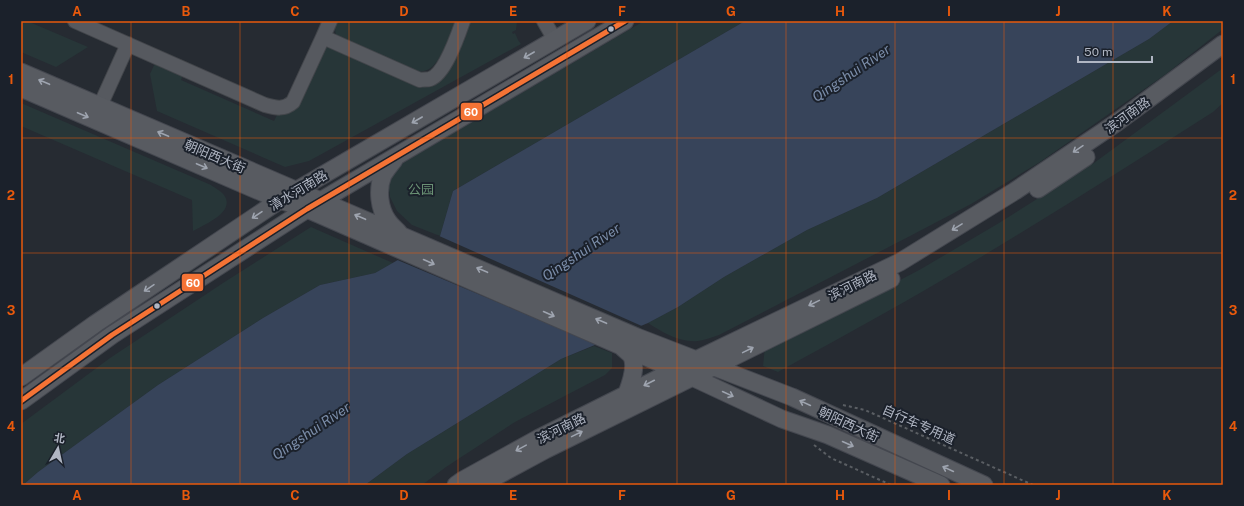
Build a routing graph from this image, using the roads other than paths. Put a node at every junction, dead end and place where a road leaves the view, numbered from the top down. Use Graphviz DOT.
graph roads {
  1 [pos="75,21"];
  2 [pos="330,21"];
  3 [pos="463,21"];
  4 [pos="544,21"];
  5 [pos="587,21"];
  6 [pos="625,21"];
  7 [pos="323,37"];
  8 [pos="555,40"];
  9 [pos="128,44"];
  10 [pos="1223,44"];
  11 [pos="1223,57"];
  12 [pos="21,72"];
  13 [pos="21,88"];
  14 [pos="100,106"];
  15 [pos="398,156"];
  16 [pos="296,191"];
  17 [pos="280,200"];
  18 [pos="322,201"];
  19 [pos="307,210"];
  20 [pos="401,240"];
  21 [pos="621,346"];
  22 [pos="697,360"];
  23 [pos="713,367"];
  24 [pos="676,370"];
  25 [pos="21,377"];
  26 [pos="692,378"];
  27 [pos="626,396"];
  28 [pos="21,401"];
  29 [pos="456,485"];
  30 [pos="480,485"];
  31 [pos="941,485"];
  32 [pos="984,485"];
  1 -- 9 [label="lane"];
  2 -- 7 [label="lane"];
  3 -- 7 [label="lane"];
  4 -- 8 [label="lane"];
  5 -- 8 [label="main road, 清水河南路"];
  6 -- 15 [label="main road, 清水河南路"];
  7 -- 9 [label="lane"];
  8 -- 16 [label="main road, 清水河南路, one-way"];
  9 -- 14 [label="lane"];
  10 -- 22 [label="main road, 滨河南路, one-way"];
  23 -- 11 [label="main road, 滨河南路, one-way"];
  14 -- 12 [label="main road, 朝阳西大街, one-way"];
  13 -- 17 [label="main road, 朝阳西大街, one-way"];
  16 -- 14 [label="main road, 朝阳西大街, one-way"];
  15 -- 18 [label="main road, 清水河南路"];
  15 -- 20 [label="main road"];
  16 -- 17 [label="main road, 清水河南路"];
  16 -- 18 [label="main road, 朝阳西大街"];
  17 -- 19 [label="main road, 朝阳西大街"];
  17 -- 25 [label="main road, 清水河南路, one-way"];
  18 -- 19 [label="main road, 清水河南路"];
  20 -- 18 [label="main road, 朝阳西大街, one-way"];
  19 -- 20 [label="main road, 朝阳西大街"];
  19 -- 28 [label="main road, 清水河南路"];
  20 -- 21 [label="main road, 朝阳西大街, one-way"];
  22 -- 20 [label="main road, 朝阳西大街, one-way"];
  21 -- 24 [label="main road, 朝阳西大街"];
  21 -- 27 [label="main road"];
  22 -- 23 [label="main road, 朝阳西大街"];
  22 -- 24 [label="main road, 滨河南路"];
  23 -- 26 [label="main road, 滨河南路"];
  32 -- 23 [label="main road, 朝阳西大街, one-way"];
  24 -- 26 [label="main road, 朝阳西大街"];
  24 -- 27 [label="main road, 滨河南路, one-way"];
  30 -- 26 [label="main road, 滨河南路, one-way"];
  26 -- 31 [label="main road, 朝阳西大街, one-way"];
  27 -- 29 [label="main road, 滨河南路, one-way"];
}
